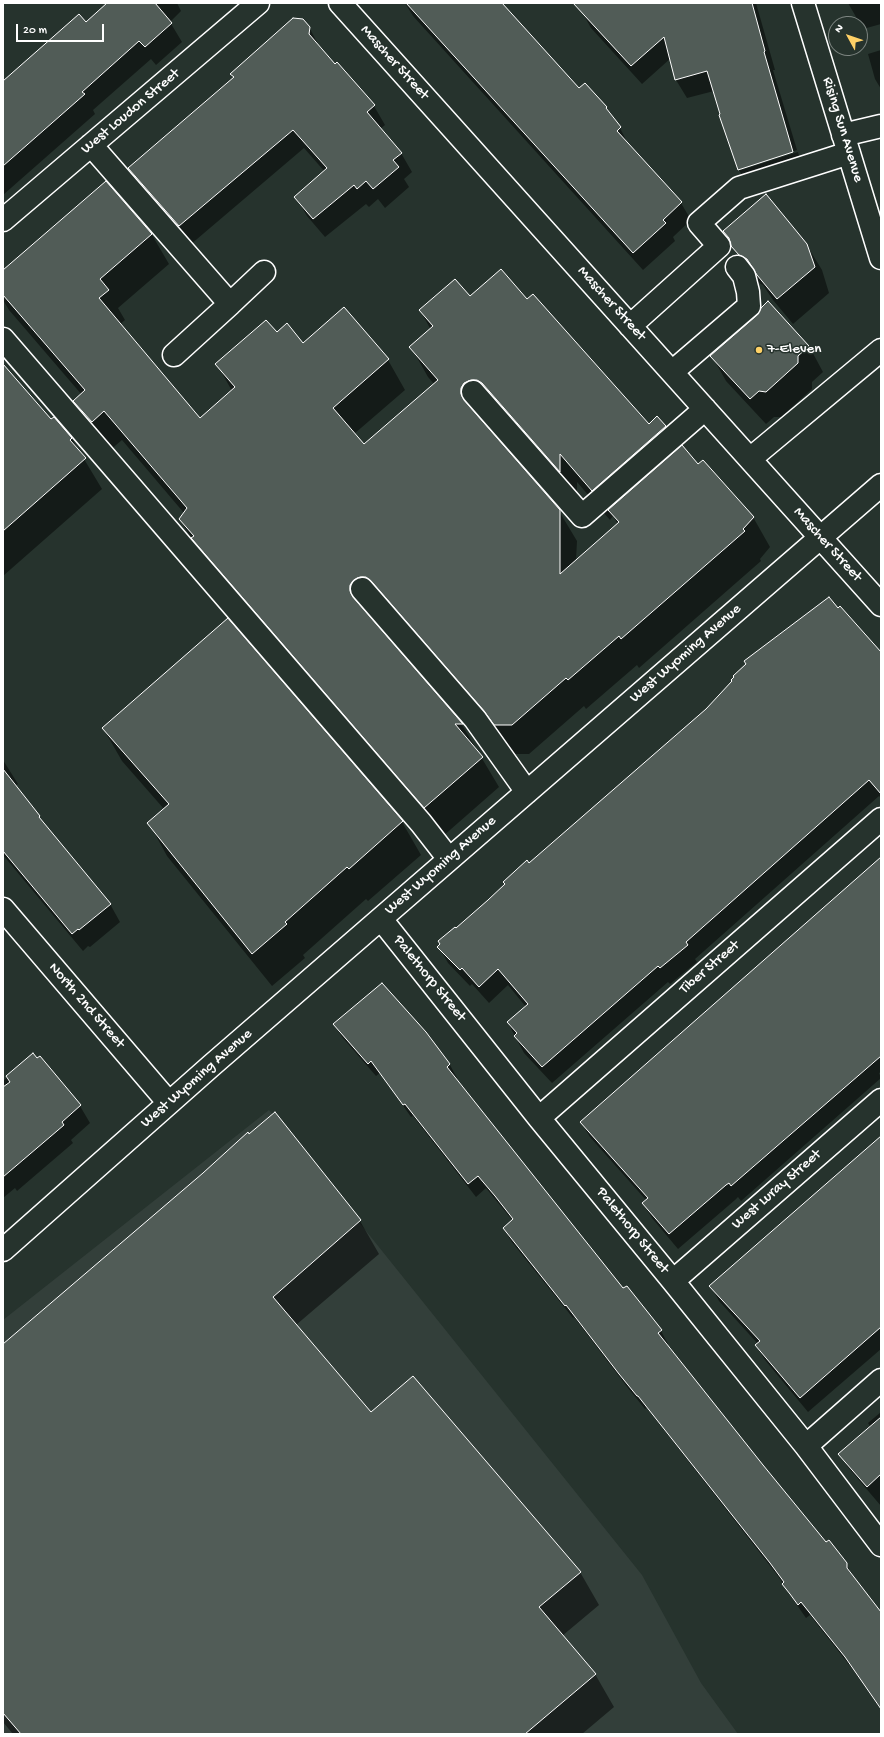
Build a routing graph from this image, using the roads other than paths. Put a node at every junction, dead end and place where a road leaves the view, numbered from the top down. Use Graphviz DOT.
graph roads {
  1 [pos="258,3"];
  2 [pos="340,3"];
  3 [pos="803,3"];
  4 [pos="881,126"];
  5 [pos="846,144"];
  6 [pos="91,146"];
  7 [pos="3,220"];
  8 [pos="729,257"];
  9 [pos="881,258"];
  10 [pos="264,272"];
  11 [pos="230,304"];
  12 [pos="630,326"];
  13 [pos="3,340"];
  14 [pos="881,350"];
  15 [pos="174,355"];
  16 [pos="672,372"];
  17 [pos="473,392"];
  18 [pos="705,409"];
  19 [pos="750,459"];
  20 [pos="881,485"];
  21 [pos="820,538"];
  22 [pos="362,589"];
  23 [pos="881,605"];
  24 [pos="527,792"];
  25 [pos="881,819"];
  26 [pos="450,859"];
  27 [pos="3,909"];
  28 [pos="381,919"];
  29 [pos="881,1100"];
  30 [pos="169,1103"];
  31 [pos="540,1118"];
  32 [pos="3,1250"];
  33 [pos="673,1281"];
  34 [pos="881,1380"];
  35 [pos="806,1446"];
  36 [pos="881,1545"];
  1 -- 6 [label="street, West Loudon Street"];
  2 -- 12 [label="street, Mascher Street"];
  3 -- 5 [label="street, Rising Sun Avenue"];
  4 -- 5 [label="street"];
  5 -- 8 [label="street"];
  5 -- 9 [label="street, Rising Sun Avenue"];
  6 -- 7 [label="street, West Loudon Street"];
  6 -- 11 [label="street"];
  8 -- 12 [label="street"];
  8 -- 16 [label="street"];
  10 -- 11 [label="street"];
  11 -- 15 [label="street"];
  12 -- 16 [label="street, Mascher Street"];
  13 -- 26 [label="street"];
  14 -- 19 [label="street"];
  16 -- 18 [label="street, Mascher Street"];
  17 -- 18 [label="street"];
  18 -- 19 [label="street, Mascher Street"];
  19 -- 21 [label="street, Mascher Street"];
  20 -- 21 [label="street, West Wyoming Avenue"];
  21 -- 23 [label="street, Mascher Street"];
  21 -- 24 [label="street, West Wyoming Avenue"];
  22 -- 24 [label="street"];
  24 -- 26 [label="street, West Wyoming Avenue"];
  25 -- 31 [label="street, Tiber Street"];
  26 -- 28 [label="street, West Wyoming Avenue"];
  27 -- 30 [label="street, North 2nd Street"];
  28 -- 30 [label="street, West Wyoming Avenue"];
  28 -- 31 [label="street, Palethorp Street"];
  29 -- 33 [label="street, West Luray Street"];
  30 -- 32 [label="street, West Wyoming Avenue"];
  31 -- 33 [label="street, Palethorp Street"];
  33 -- 35 [label="street, Palethorp Street"];
  34 -- 35 [label="street"];
  35 -- 36 [label="street, Palethorp Street"];
}
